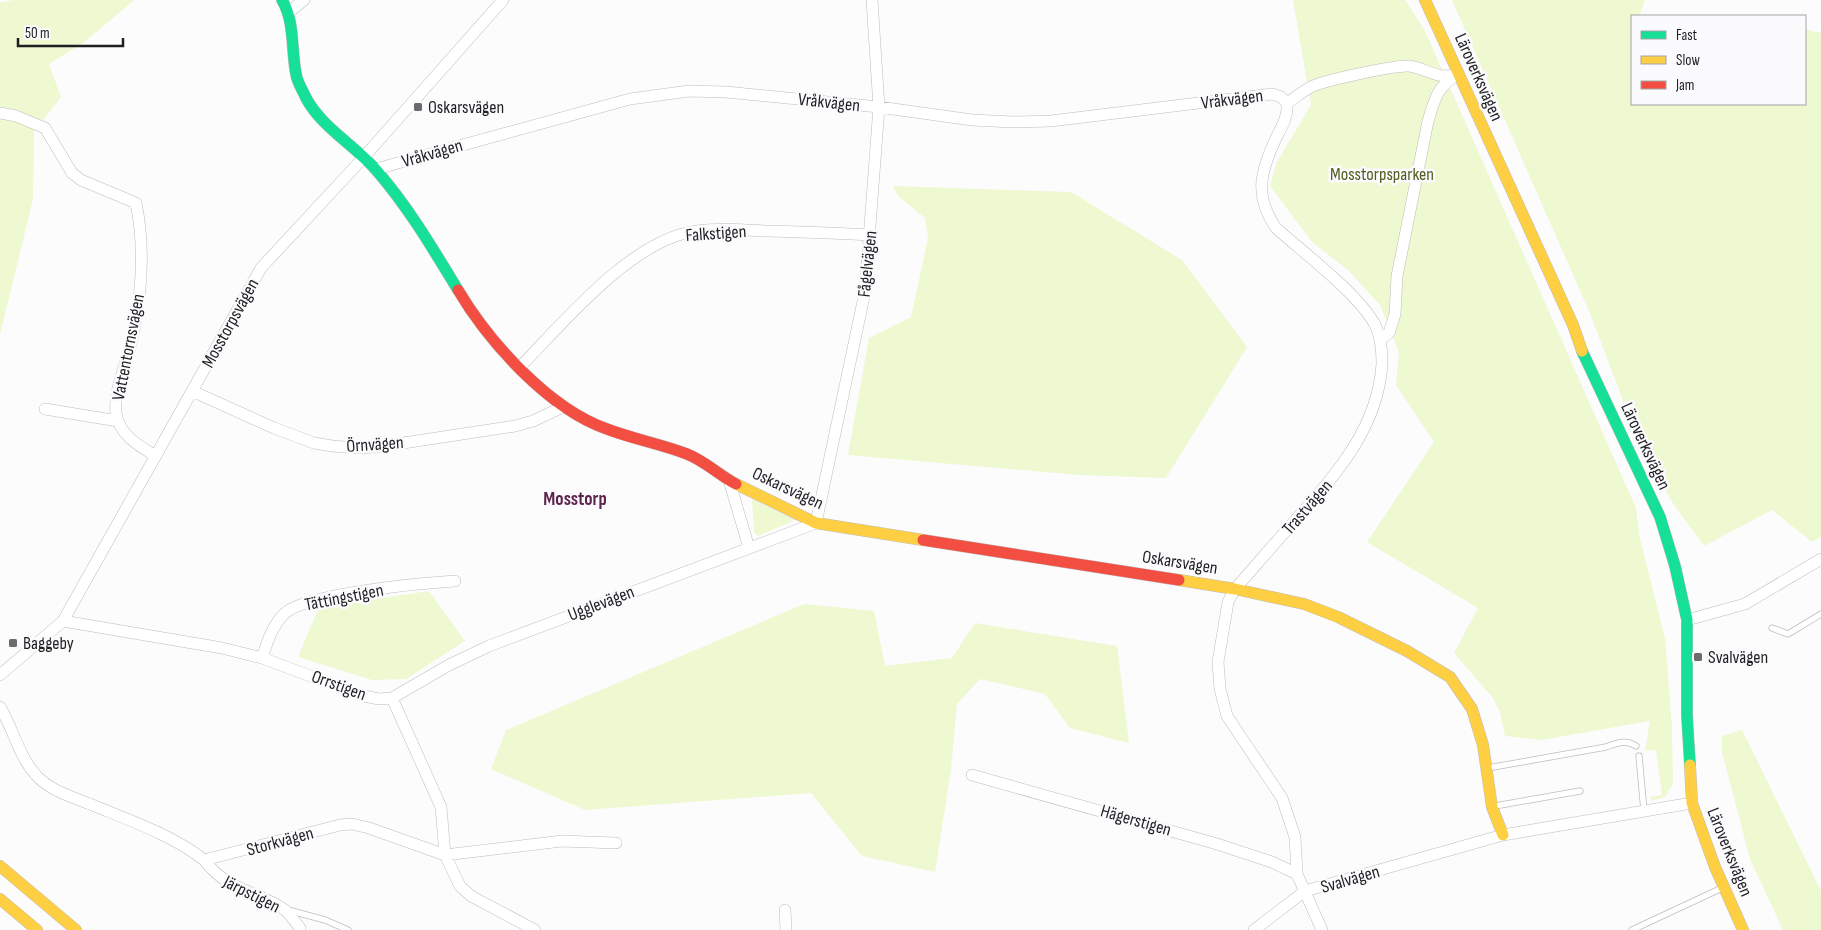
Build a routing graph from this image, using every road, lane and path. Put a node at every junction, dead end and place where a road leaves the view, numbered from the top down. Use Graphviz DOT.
graph roads {
  1 [pos="282,0"];
  2 [pos="304,0"];
  3 [pos="504,0"];
  4 [pos="872,0"];
  5 [pos="1425,0"];
  6 [pos="289,12"];
  7 [pos="1458,74"];
  8 [pos="1287,103"];
  9 [pos="879,107"];
  10 [pos="0,113"];
  11 [pos="364,157"];
  12 [pos="376,169"];
  13 [pos="871,235"];
  14 [pos="1381,339"];
  15 [pos="520,367"];
  16 [pos="192,391"];
  17 [pos="563,406"];
  18 [pos="45,409"];
  19 [pos="118,422"];
  20 [pos="156,456"];
  21 [pos="729,480"];
  22 [pos="816,523"];
  23 [pos="749,548"];
  24 [pos="1821,559"];
  25 [pos="455,581"];
  26 [pos="1235,589"];
  27 [pos="1821,614"];
  28 [pos="1687,620"];
  29 [pos="63,621"];
  30 [pos="1772,628"];
  31 [pos="262,658"];
  32 [pos="0,675"];
  33 [pos="392,698"];
  34 [pos="0,707"];
  35 [pos="1636,746"];
  36 [pos="1639,756"];
  37 [pos="1486,768"];
  38 [pos="972,775"];
  39 [pos="1580,791"];
  40 [pos="1692,804"];
  41 [pos="1492,806"];
  42 [pos="1644,811"];
  43 [pos="1503,835"];
  44 [pos="616,843"];
  45 [pos="445,854"];
  46 [pos="204,860"];
  47 [pos="0,866"];
  48 [pos="1297,874"];
  49 [pos="1724,887"];
  50 [pos="1305,891"];
  51 [pos="0,899"];
  52 [pos="284,908"];
  53 [pos="785,910"];
  54 [pos="300,928"];
  55 [pos="37,930"];
  56 [pos="76,930"];
  57 [pos="348,930"];
  58 [pos="534,930"];
  59 [pos="786,930"];
  60 [pos="1254,930"];
  61 [pos="1322,930"];
  62 [pos="1632,930"];
  63 [pos="1743,930"];
  1 -- 6 [label="street, Oskarsvägen"];
  2 -- 6 [label="street"];
  3 -- 11 [label="street, Mosstorpsvägen"];
  4 -- 9 [label="street, Fågelvägen"];
  5 -- 7 [label="street, Läroverksvägen"];
  6 -- 11 [label="street, Oskarsvägen"];
  7 -- 8 [label="street"];
  7 -- 14 [label="street"];
  7 -- 28 [label="street, Läroverksvägen"];
  8 -- 9 [label="street, Vråkvägen"];
  8 -- 14 [label="street, Trastvägen"];
  9 -- 12 [label="street, Vråkvägen"];
  9 -- 13 [label="street, Fågelvägen"];
  10 -- 19 [label="street, Vattentornsvägen"];
  11 -- 12 [label="street, Oskarsvägen"];
  11 -- 16 [label="street, Mosstorpsvägen"];
  12 -- 15 [label="street, Oskarsvägen"];
  13 -- 15 [label="street, Falkstigen"];
  13 -- 22 [label="street, Fågelvägen"];
  14 -- 26 [label="street, Trastvägen"];
  15 -- 17 [label="street, Oskarsvägen"];
  16 -- 17 [label="street, Örnvägen"];
  16 -- 20 [label="street, Mosstorpsvägen"];
  17 -- 21 [label="street, Oskarsvägen"];
  18 -- 19 [label="street, Vattentornsvägen"];
  19 -- 20 [label="street, Vattentornsvägen"];
  20 -- 29 [label="street, Mosstorpsvägen"];
  21 -- 22 [label="street, Oskarsvägen"];
  21 -- 23 [label="street, Oskarsvägen"];
  22 -- 23 [label="street, Ugglevägen"];
  22 -- 26 [label="street, Oskarsvägen"];
  23 -- 33 [label="street, Ugglevägen"];
  24 -- 28 [label="street"];
  25 -- 31 [label="street, Tättingstigen"];
  26 -- 37 [label="street, Oskarsvägen"];
  26 -- 48 [label="street, Trastvägen"];
  27 -- 30 [label="lane"];
  28 -- 40 [label="street, Läroverksvägen"];
  29 -- 31 [label="street, Orrstigen"];
  29 -- 32 [label="street, Mosstorpsvägen"];
  31 -- 33 [label="street, Orrstigen"];
  33 -- 45 [label="street, Orrstigen"];
  34 -- 46 [label="street"];
  35 -- 37 [label="lane"];
  36 -- 42 [label="lane"];
  37 -- 41 [label="street, Oskarsvägen"];
  38 -- 48 [label="street, Hägerstigen"];
  39 -- 41 [label="lane"];
  40 -- 42 [label="street, Svalvägen"];
  40 -- 49 [label="street, Läroverksvägen"];
  41 -- 43 [label="street, Oskarsvägen"];
  42 -- 43 [label="street, Svalvägen"];
  43 -- 50 [label="street, Svalvägen"];
  44 -- 45 [label="street, Storkvägen"];
  45 -- 46 [label="street, Storkvägen"];
  45 -- 58 [label="street, Orrstigen"];
  46 -- 52 [label="street, Järpstigen"];
  47 -- 56 [label="street"];
  48 -- 50 [label="street, Trastvägen"];
  49 -- 62 [label="lane"];
  49 -- 63 [label="street, Läroverksvägen"];
  50 -- 60 [label="street, Svalvägen"];
  50 -- 61 [label="street, Trastvägen"];
  51 -- 55 [label="street"];
  52 -- 54 [label="street, Järpstigen"];
  52 -- 57 [label="lane"];
  53 -- 59 [label="street"];
}
